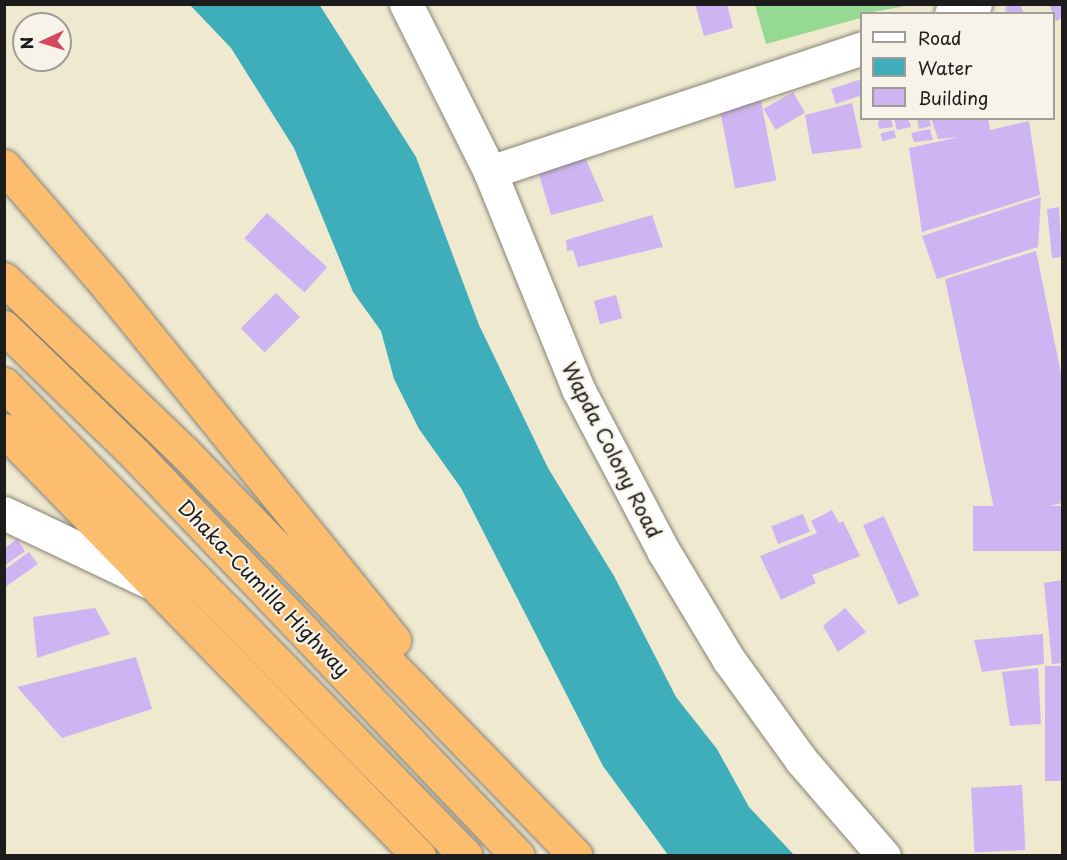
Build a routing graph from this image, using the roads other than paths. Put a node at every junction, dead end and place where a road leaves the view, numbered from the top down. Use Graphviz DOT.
graph roads {
  1 [pos="406,4"];
  2 [pos="975,4"];
  3 [pos="956,12"];
  4 [pos="860,48"];
  5 [pos="4,166"];
  6 [pos="490,172"];
  7 [pos="4,279"];
  8 [pos="4,327"];
  9 [pos="4,384"];
  10 [pos="4,430"];
  11 [pos="4,513"];
  12 [pos="147,581"];
  13 [pos="464,736"];
  14 [pos="419,855"];
  15 [pos="466,855"];
  16 [pos="518,855"];
  17 [pos="576,855"];
  18 [pos="884,855"];
  1 -- 6 [label="street, Wapda Colony Road"];
  2 -- 3 [label="street"];
  4 -- 6 [label="street"];
  5 -- 13 [label="highway"];
  6 -- 18 [label="street, Wapda Colony Road"];
  7 -- 13 [label="highway"];
  8 -- 16 [label="highway, Dhaka–Cumilla Highway"];
  9 -- 15 [label="highway"];
  10 -- 12 [label="highway"];
  11 -- 12 [label="street"];
  12 -- 14 [label="highway"];
  13 -- 17 [label="highway"];
}
